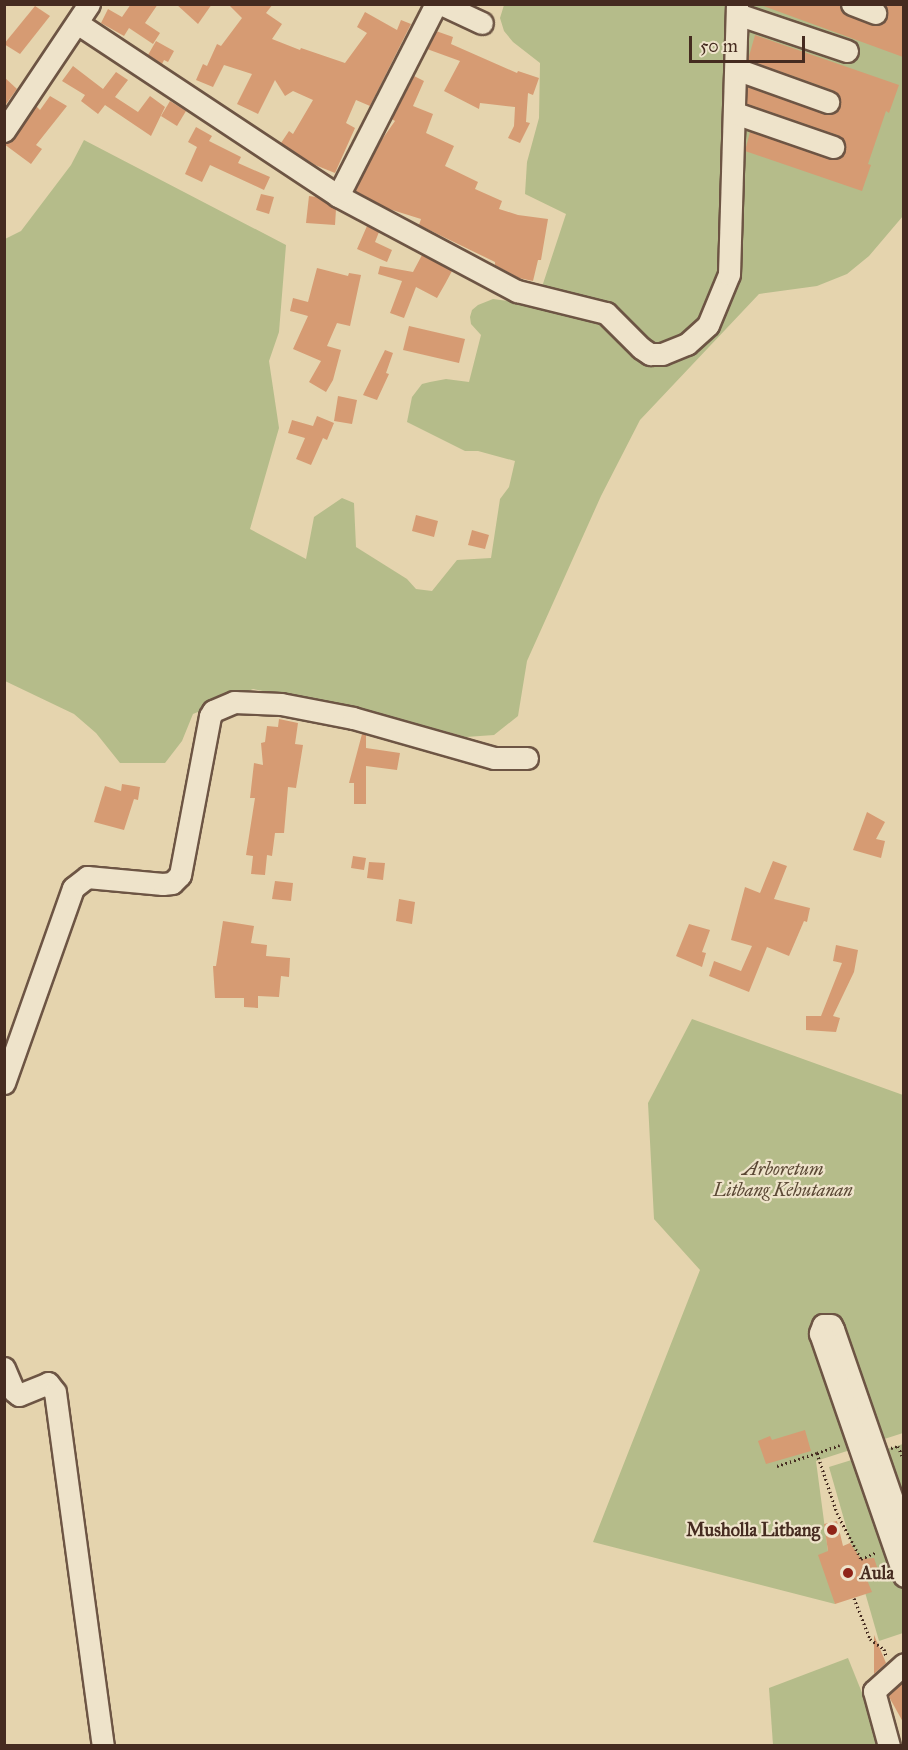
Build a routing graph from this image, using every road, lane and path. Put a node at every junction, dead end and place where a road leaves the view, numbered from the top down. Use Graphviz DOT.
graph roads {
  1 [pos="89,4"];
  2 [pos="436,4"];
  3 [pos="441,4"];
  4 [pos="852,4"];
  5 [pos="737,9"];
  6 [pos="875,13"];
  7 [pos="482,22"];
  8 [pos="77,23"];
  9 [pos="847,51"];
  10 [pos="736,69"];
  11 [pos="828,102"];
  12 [pos="735,113"];
  13 [pos="4,131"];
  14 [pos="833,147"];
  15 [pos="338,196"];
  16 [pos="527,758"];
  17 [pos="4,1083"];
  18 [pos="4,1368"];
  19 [pos="864,1446"];
  20 [pos="897,1446"];
  21 [pos="817,1453"];
  22 [pos="903,1460"];
  23 [pos="777,1466"];
  24 [pos="898,1539"];
  25 [pos="903,1576"];
  26 [pos="855,1598"];
  27 [pos="897,1670"];
  28 [pos="102,1746"];
  29 [pos="889,1746"];
  1 -- 8 [label="street"];
  2 -- 15 [label="street"];
  3 -- 7 [label="street"];
  4 -- 6 [label="street"];
  5 -- 9 [label="street"];
  5 -- 10 [label="street"];
  8 -- 13 [label="street"];
  8 -- 15 [label="street"];
  10 -- 11 [label="street"];
  10 -- 12 [label="street"];
  12 -- 14 [label="street"];
  12 -- 15 [label="street"];
  16 -- 17 [label="street"];
  18 -- 28 [label="street"];
  19 -- 21 [label="path"];
  19 -- 24 [label="street"];
  20 -- 22 [label="path"];
  21 -- 23 [label="path"];
  21 -- 24 [label="path"];
  24 -- 25 [label="street"];
  26 -- 27 [label="path"];
  27 -- 29 [label="street"];
}
